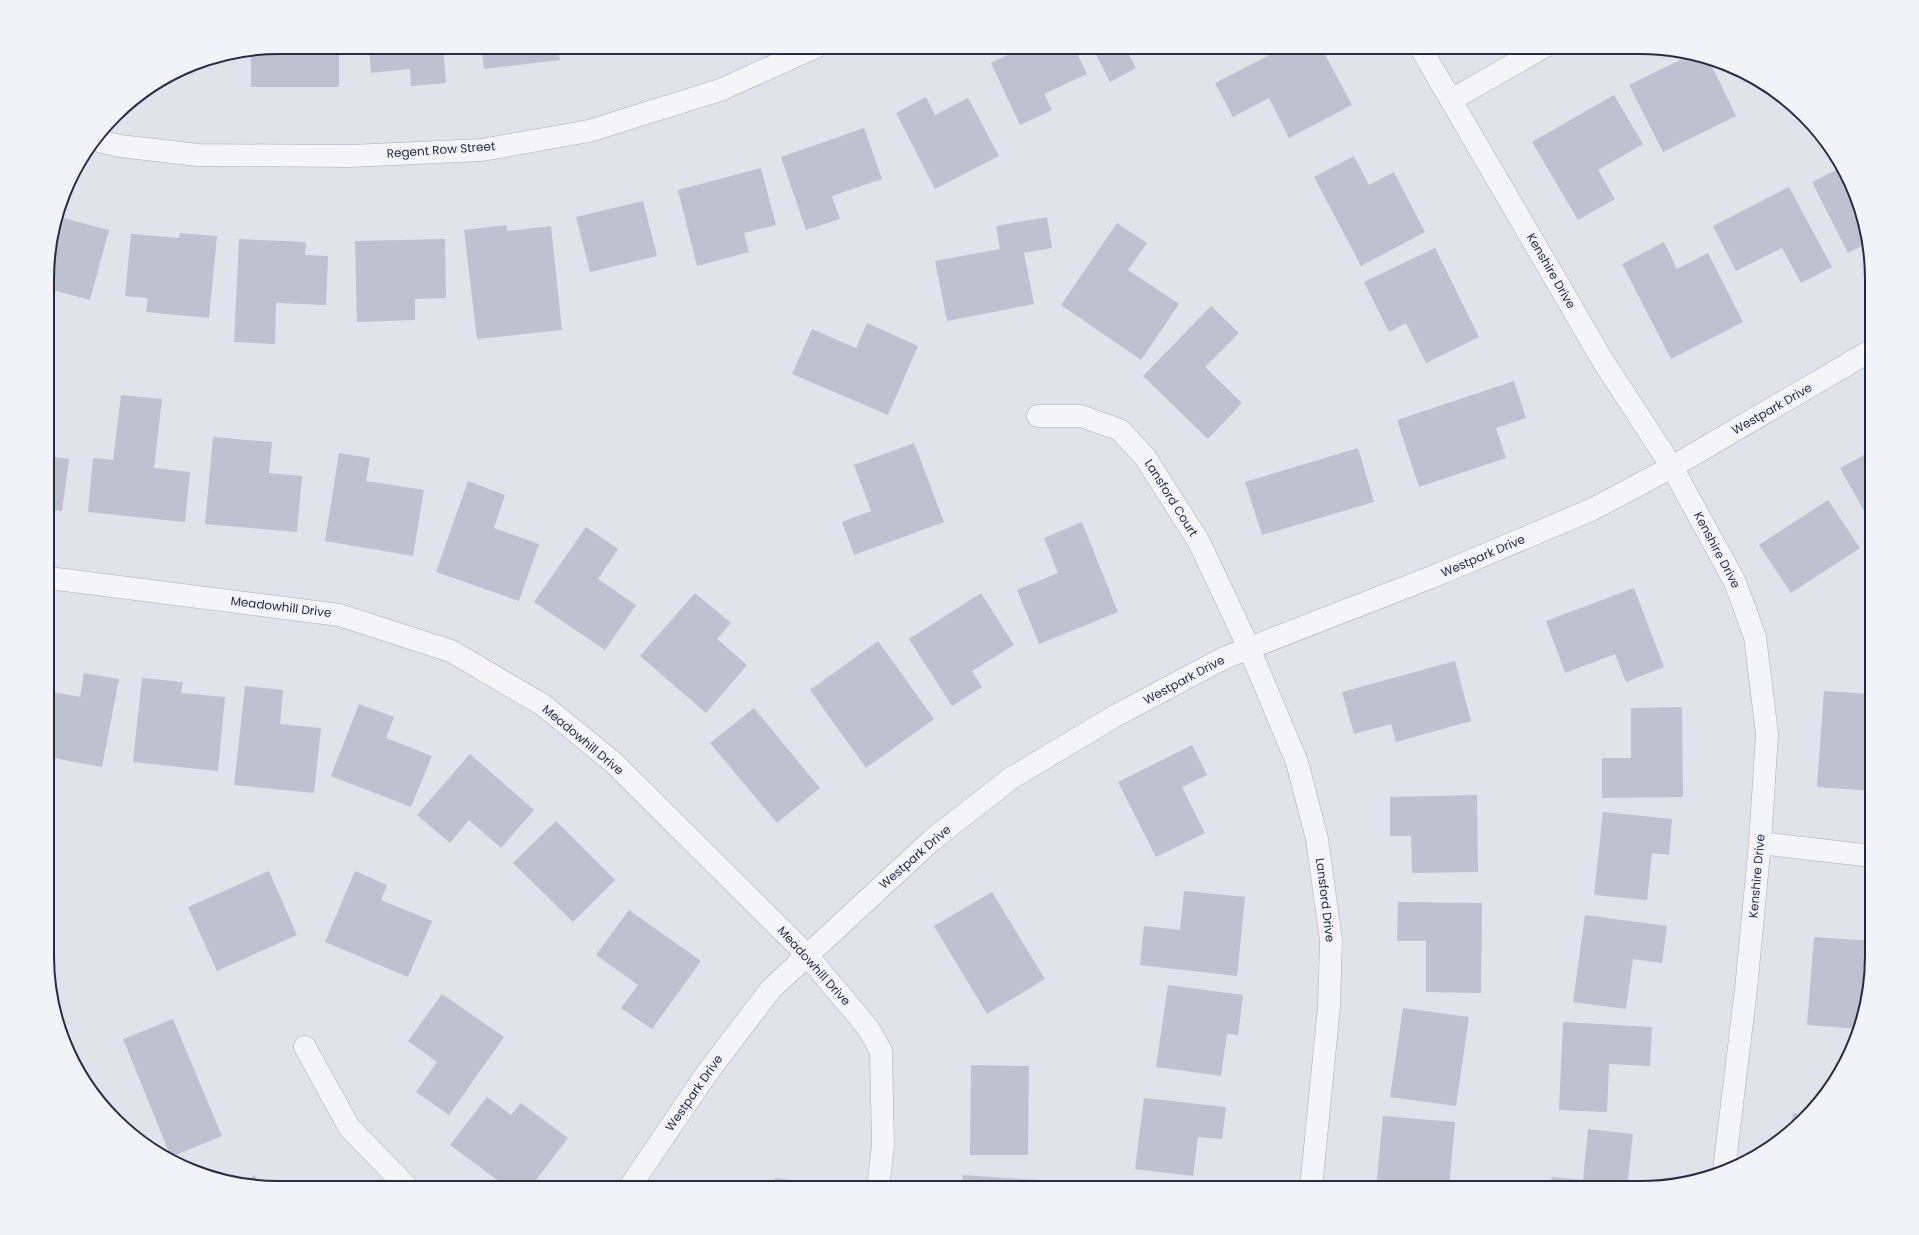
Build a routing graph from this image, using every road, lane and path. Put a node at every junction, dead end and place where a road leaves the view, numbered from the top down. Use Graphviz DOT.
graph roads {
  1 [pos="800,54"];
  2 [pos="1424,54"];
  3 [pos="1532,54"];
  4 [pos="1451,100"];
  5 [pos="102,141"];
  6 [pos="1865,354"];
  7 [pos="1038,416"];
  8 [pos="1672,467"];
  9 [pos="54,579"];
  10 [pos="1249,648"];
  11 [pos="1760,843"];
  12 [pos="1865,855"];
  13 [pos="807,955"];
  14 [pos="305,1046"];
  15 [pos="1725,1164"];
  16 [pos="401,1181"];
  17 [pos="634,1181"];
  18 [pos="879,1181"];
  19 [pos="1312,1181"];
  1 -- 5 [label="street, Regent Row Street"];
  2 -- 4 [label="street, Kenshire Drive"];
  3 -- 4 [label="street"];
  4 -- 8 [label="street, Kenshire Drive"];
  6 -- 8 [label="street, Westpark Drive"];
  7 -- 10 [label="street, Lansford Court"];
  8 -- 10 [label="street, Westpark Drive"];
  8 -- 11 [label="street, Kenshire Drive"];
  9 -- 13 [label="street, Meadowhill Drive"];
  10 -- 13 [label="street, Westpark Drive"];
  10 -- 19 [label="street, Lansford Drive"];
  11 -- 12 [label="street"];
  11 -- 15 [label="street, Kenshire Drive"];
  13 -- 17 [label="street, Westpark Drive"];
  13 -- 18 [label="street, Meadowhill Drive"];
  14 -- 16 [label="street"];
}
